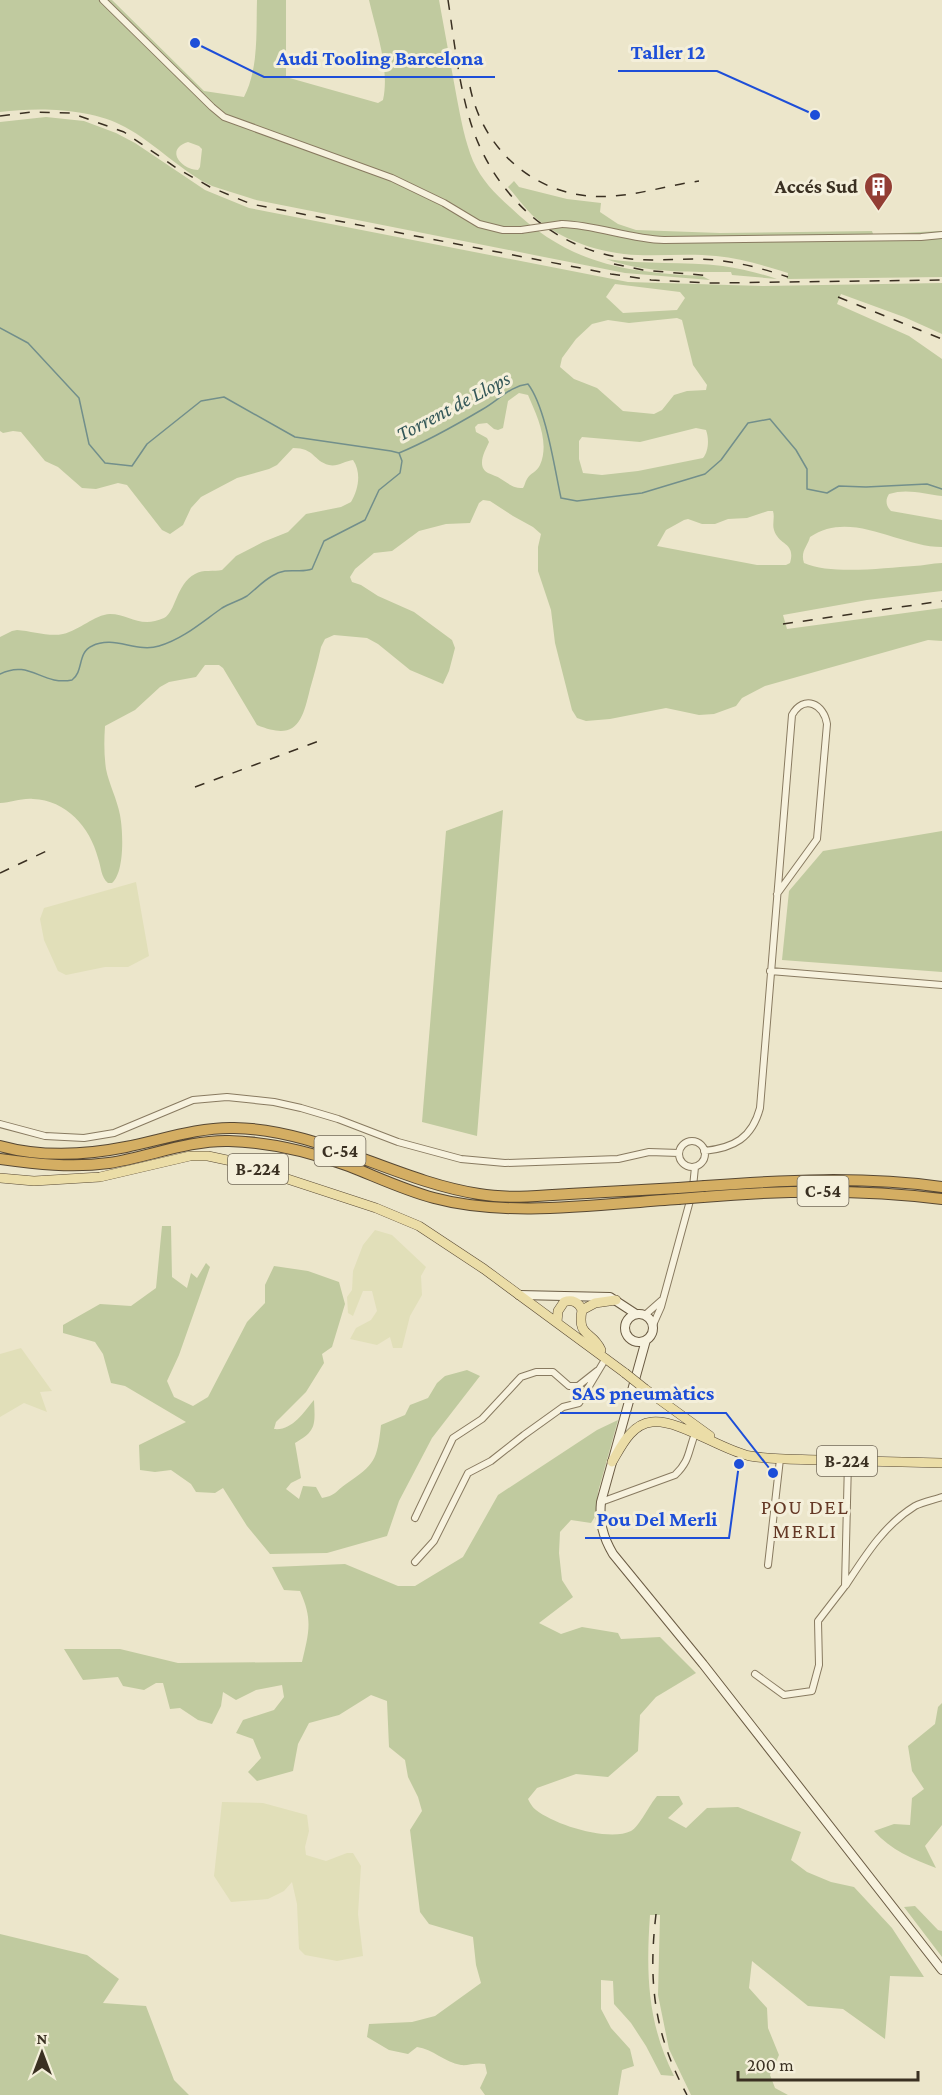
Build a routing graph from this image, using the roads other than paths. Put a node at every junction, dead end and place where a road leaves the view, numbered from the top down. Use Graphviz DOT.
graph roads {
  1 [pos="104,0"];
  2 [pos="941,235"];
  3 [pos="777,894"];
  4 [pos="770,971"];
  5 [pos="942,985"];
  6 [pos="0,1124"];
  7 [pos="0,1146"];
  8 [pos="704,1151"];
  9 [pos="679,1152"];
  10 [pos="0,1159"];
  11 [pos="695,1167"];
  12 [pos="0,1178"];
  13 [pos="942,1187"];
  14 [pos="704,1191"];
  15 [pos="678,1193"];
  16 [pos="942,1199"];
  17 [pos="519,1295"];
  18 [pos="662,1300"];
  19 [pos="619,1302"];
  20 [pos="582,1310"];
  21 [pos="641,1314"];
  22 [pos="626,1321"];
  23 [pos="557,1322"];
  24 [pos="653,1326"];
  25 [pos="646,1340"];
  26 [pos="635,1342"];
  27 [pos="604,1357"];
  28 [pos="641,1361"];
  29 [pos="598,1371"];
  30 [pos="695,1434"];
  31 [pos="724,1446"];
  32 [pos="780,1459"];
  33 [pos="848,1461"];
  34 [pos="612,1462"];
  35 [pos="942,1463"];
  36 [pos="942,1497"];
  37 [pos="601,1502"];
  38 [pos="415,1518"];
  39 [pos="415,1562"];
  40 [pos="768,1565"];
  41 [pos="846,1586"];
  42 [pos="755,1674"];
  43 [pos="942,1970"];
  1 -- 2 [label="street, bridge"];
  3 -- 3 [label="street"];
  3 -- 4 [label="street"];
  4 -- 5 [label="street"];
  4 -- 8 [label="street"];
  6 -- 9 [label="street"];
  7 -- 15 [label="highway, C-54 / C-54"];
  8 -- 9 [label="street"];
  8 -- 11 [label="street"];
  9 -- 11 [label="street"];
  10 -- 15 [label="highway, C-54 / C-54"];
  11 -- 18 [label="street"];
  12 -- 17 [label="main road, B-224"];
  13 -- 14 [label="highway, C-54 / C-54"];
  14 -- 15 [label="highway, C-54 / C-54, bridge"];
  14 -- 16 [label="highway, C-54"];
  17 -- 19 [label="main road"];
  17 -- 23 [label="main road, B-224"];
  18 -- 21 [label="street"];
  18 -- 24 [label="street"];
  19 -- 20 [label="main road"];
  19 -- 21 [label="main road"];
  19 -- 22 [label="main road"];
  20 -- 23 [label="main road"];
  20 -- 27 [label="main road"];
  21 -- 22 [label="main road"];
  21 -- 24 [label="main road"];
  22 -- 26 [label="main road"];
  23 -- 27 [label="main road, B-224"];
  24 -- 25 [label="main road"];
  25 -- 26 [label="main road"];
  25 -- 28 [label="main road"];
  26 -- 28 [label="main road"];
  27 -- 29 [label="street"];
  27 -- 31 [label="main road, B-224, bridge"];
  28 -- 34 [label="main road"];
  29 -- 38 [label="street"];
  29 -- 39 [label="street"];
  30 -- 31 [label="main road"];
  30 -- 34 [label="main road"];
  30 -- 37 [label="street"];
  31 -- 32 [label="main road, B-224"];
  32 -- 33 [label="main road, B-224"];
  32 -- 40 [label="street"];
  33 -- 35 [label="main road, B-224"];
  33 -- 41 [label="street"];
  34 -- 37 [label="main road"];
  36 -- 41 [label="street"];
  37 -- 43 [label="main road"];
  41 -- 42 [label="street"];
}
